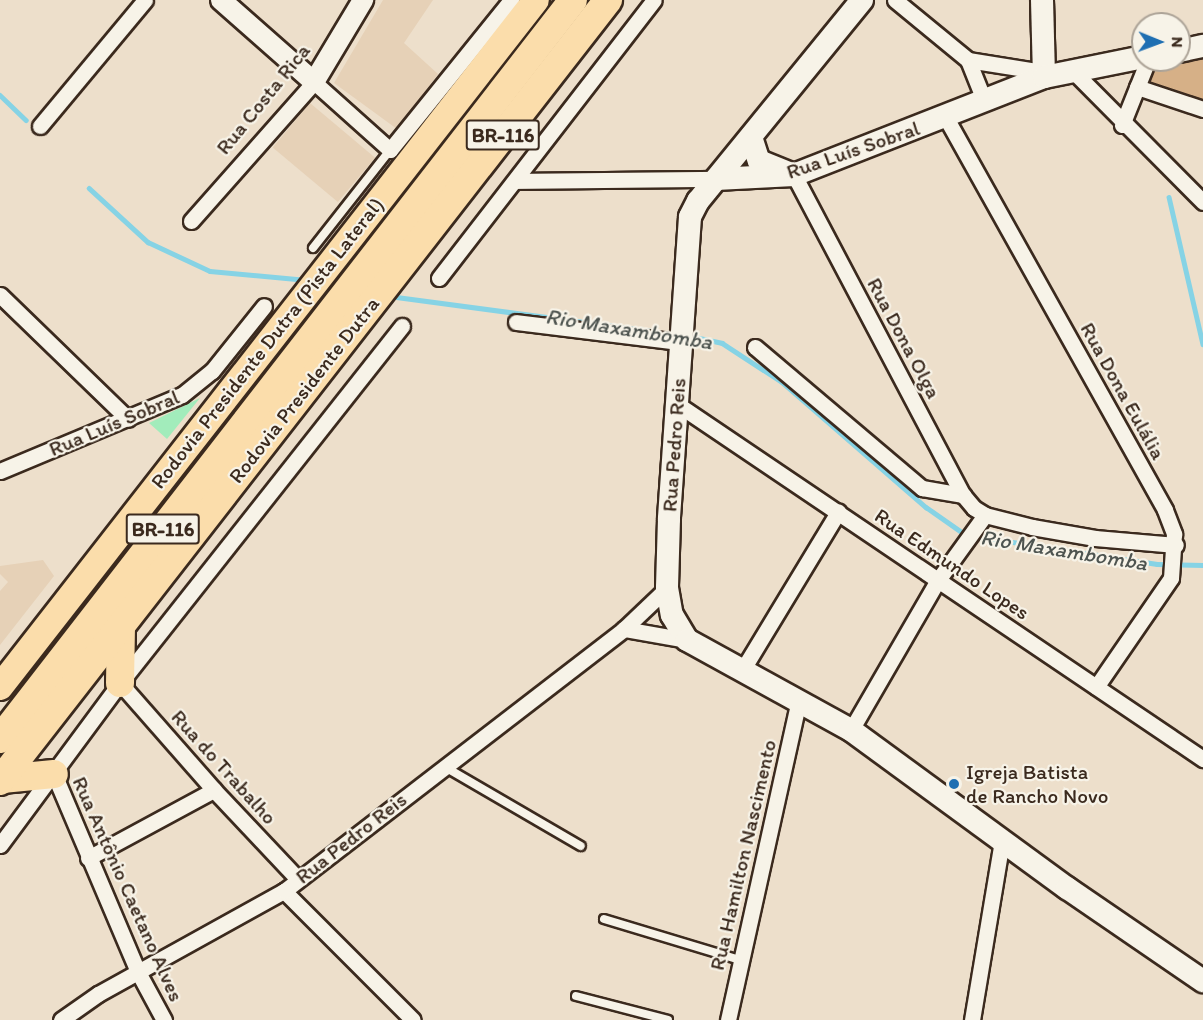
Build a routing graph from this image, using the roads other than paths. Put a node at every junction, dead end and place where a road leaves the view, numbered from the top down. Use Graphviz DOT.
graph roads {
  1 [pos="145,0"];
  2 [pos="220,0"];
  3 [pos="363,0"];
  4 [pos="511,0"];
  5 [pos="536,0"];
  6 [pos="573,0"];
  7 [pos="608,0"];
  8 [pos="654,0"];
  9 [pos="862,0"];
  10 [pos="895,0"];
  11 [pos="1042,0"];
  12 [pos="1131,59"];
  13 [pos="968,60"];
  14 [pos="1071,70"];
  15 [pos="1143,72"];
  16 [pos="1044,75"];
  17 [pos="314,82"];
  18 [pos="1137,87"];
  19 [pos="984,100"];
  20 [pos="1203,108"];
  21 [pos="945,116"];
  22 [pos="1122,125"];
  23 [pos="40,126"];
  24 [pos="751,137"];
  25 [pos="390,150"];
  26 [pos="794,175"];
  27 [pos="716,179"];
  28 [pos="516,181"];
  29 [pos="1203,202"];
  30 [pos="191,221"];
  31 [pos="323,253"];
  32 [pos="439,278"];
  33 [pos="0,295"];
  34 [pos="264,306"];
  35 [pos="516,322"];
  36 [pos="402,326"];
  37 [pos="680,340"];
  38 [pos="755,347"];
  39 [pos="677,404"];
  40 [pos="128,419"];
  41 [pos="0,471"];
  42 [pos="963,495"];
  43 [pos="838,512"];
  44 [pos="985,515"];
  45 [pos="1176,548"];
  46 [pos="938,580"];
  47 [pos="667,588"];
  48 [pos="121,625"];
  49 [pos="624,629"];
  50 [pos="687,640"];
  51 [pos="743,669"];
  52 [pos="120,683"];
  53 [pos="0,687"];
  54 [pos="1096,687"];
  55 [pos="800,699"];
  56 [pos="851,730"];
  57 [pos="0,739"];
  58 [pos="1203,759"];
  59 [pos="443,766"];
  60 [pos="54,774"];
  61 [pos="1,780"];
  62 [pos="214,790"];
  63 [pos="1002,840"];
  64 [pos="0,845"];
  65 [pos="582,846"];
  66 [pos="88,858"];
  67 [pos="298,879"];
  68 [pos="284,891"];
  69 [pos="604,919"];
  70 [pos="740,960"];
  71 [pos="138,972"];
  72 [pos="1203,981"];
  73 [pos="576,996"];
  74 [pos="61,1020"];
  75 [pos="164,1020"];
  76 [pos="413,1020"];
  77 [pos="668,1020"];
  78 [pos="728,1020"];
  79 [pos="972,1020"];
  1 -- 23 [label="street"];
  2 -- 17 [label="street"];
  3 -- 17 [label="street, Rua Costa Rica"];
  4 -- 25 [label="street"];
  5 -- 31 [label="highway, Rodovia Presidente Dutra (Pista Lateral) / BR-116"];
  6 -- 57 [label="highway, Rodovia Presidente Dutra / BR-116"];
  7 -- 48 [label="highway, Rodovia Presidente Dutra / BR-116"];
  8 -- 28 [label="street"];
  9 -- 24 [label="main road, Rua Pedro Reis"];
  10 -- 13 [label="street"];
  11 -- 16 [label="main road"];
  12 -- 14 [label="main road, Rua Luís Sobral"];
  13 -- 16 [label="street"];
  13 -- 19 [label="street"];
  14 -- 16 [label="main road, Rua Luís Sobral"];
  14 -- 22 [label="street"];
  15 -- 18 [label="street"];
  16 -- 19 [label="main road, Rua Luís Sobral"];
  17 -- 25 [label="street"];
  17 -- 30 [label="street, Rua Costa Rica"];
  18 -- 20 [label="street"];
  18 -- 22 [label="street"];
  19 -- 21 [label="main road, Rua Luís Sobral"];
  21 -- 26 [label="main road, Rua Luís Sobral"];
  21 -- 45 [label="street, Rua Dona Eulália"];
  22 -- 29 [label="street"];
  24 -- 26 [label="main road"];
  24 -- 27 [label="main road, Rua Pedro Reis"];
  25 -- 31 [label="lane"];
  26 -- 27 [label="main road, Rua Luís Sobral"];
  26 -- 42 [label="street, Rua Dona Olga"];
  27 -- 28 [label="street, Rua Luís Sobral"];
  27 -- 37 [label="main road, Rua Pedro Reis"];
  28 -- 32 [label="street"];
  31 -- 53 [label="highway, Rodovia Presidente Dutra (Pista Lateral) / BR-116"];
  33 -- 40 [label="street"];
  34 -- 40 [label="street, Rua Luís Sobral"];
  35 -- 37 [label="street"];
  36 -- 52 [label="street"];
  37 -- 39 [label="main road, Rua Pedro Reis"];
  38 -- 42 [label="street"];
  39 -- 43 [label="street, Rua Edmundo Lopes"];
  39 -- 47 [label="main road, Rua Pedro Reis"];
  40 -- 41 [label="street, Rua Luís Sobral"];
  42 -- 44 [label="street, Rua Dona Olga"];
  43 -- 46 [label="street, Rua Edmundo Lopes"];
  43 -- 51 [label="street"];
  44 -- 45 [label="street"];
  44 -- 46 [label="street"];
  45 -- 54 [label="street, Rua Dona Eulália"];
  46 -- 54 [label="street, Rua Edmundo Lopes"];
  46 -- 56 [label="street"];
  47 -- 49 [label="street, Rua Pedro Reis"];
  47 -- 50 [label="main road"];
  48 -- 52 [label="highway"];
  48 -- 61 [label="highway, Rodovia Presidente Dutra / BR-116"];
  49 -- 50 [label="street"];
  49 -- 59 [label="street, Rua Pedro Reis"];
  50 -- 51 [label="main road"];
  51 -- 55 [label="main road"];
  52 -- 60 [label="street"];
  52 -- 62 [label="street, Rua do Trabalho"];
  54 -- 58 [label="street, Rua Edmundo Lopes"];
  55 -- 56 [label="main road"];
  55 -- 70 [label="street, Rua Hamilton Nascimento"];
  56 -- 63 [label="main road"];
  59 -- 65 [label="lane"];
  59 -- 67 [label="street, Rua Pedro Reis"];
  60 -- 61 [label="highway"];
  60 -- 64 [label="street"];
  60 -- 66 [label="street, Rua Antônio Caetano Alves"];
  62 -- 66 [label="street"];
  62 -- 67 [label="street, Rua do Trabalho"];
  63 -- 72 [label="main road"];
  63 -- 79 [label="street"];
  66 -- 71 [label="street, Rua Antônio Caetano Alves"];
  67 -- 68 [label="street, Rua Pedro Reis"];
  68 -- 71 [label="street, Rua Pedro Reis"];
  68 -- 76 [label="street"];
  69 -- 70 [label="lane"];
  70 -- 78 [label="street, Rua Hamilton Nascimento"];
  71 -- 74 [label="street, Rua Pedro Reis"];
  71 -- 75 [label="street, Rua Antônio Caetano Alves"];
  73 -- 77 [label="lane"];
}
